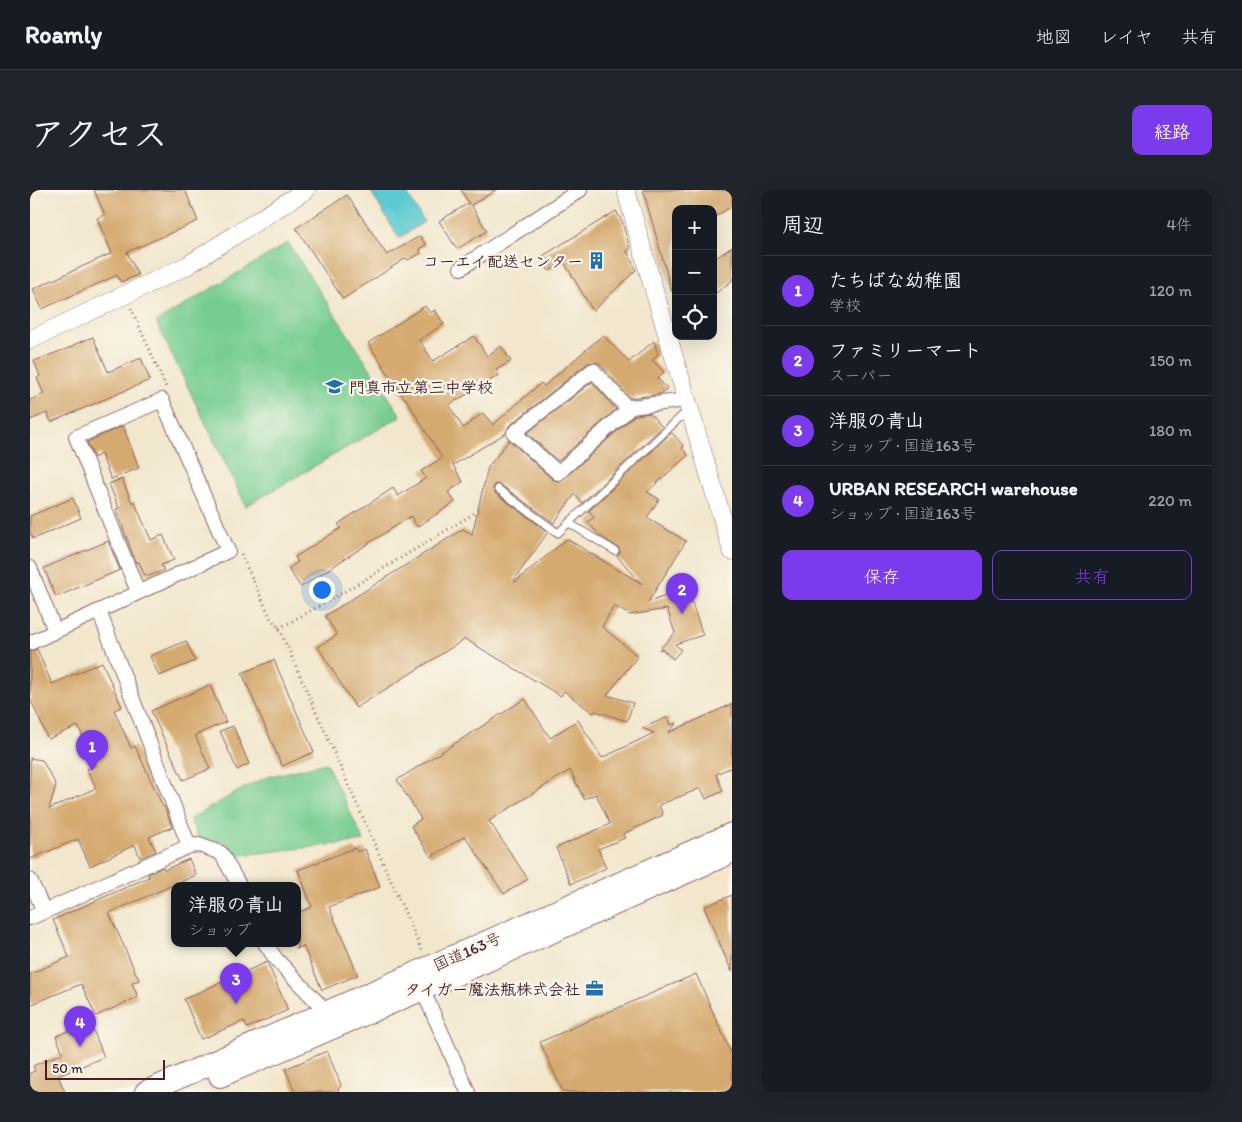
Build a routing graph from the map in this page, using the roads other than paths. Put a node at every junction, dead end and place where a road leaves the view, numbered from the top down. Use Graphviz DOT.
graph roads {
  1 [pos="306,190"];
  2 [pos="580,190"];
  3 [pos="626,190"];
  4 [pos="462,268"];
  5 [pos="30,340"];
  6 [pos="688,404"];
  7 [pos="628,410"];
  8 [pos="498,489"];
  9 [pos="726,509"];
  10 [pos="569,523"];
  11 [pos="615,551"];
  12 [pos="732,551"];
  13 [pos="30,568"];
  14 [pos="138,592"];
  15 [pos="99,611"];
  16 [pos="55,631"];
  17 [pos="30,643"];
  18 [pos="732,834"];
  19 [pos="189,846"];
  20 [pos="732,851"];
  21 [pos="30,880"];
  22 [pos="237,882"];
  23 [pos="44,911"];
  24 [pos="30,918"];
  25 [pos="268,947"];
  26 [pos="421,973"];
  27 [pos="324,1014"];
  28 [pos="146,1092"];
  29 [pos="184,1092"];
  30 [pos="468,1092"];
  1 -- 5 [label="street"];
  2 -- 4 [label="street"];
  3 -- 6 [label="street"];
  6 -- 7 [label="street"];
  6 -- 9 [label="street"];
  6 -- 10 [label="lane"];
  7 -- 7 [label="street"];
  8 -- 10 [label="lane"];
  9 -- 12 [label="street"];
  10 -- 11 [label="lane"];
  13 -- 16 [label="street"];
  14 -- 14 [label="street"];
  14 -- 15 [label="street"];
  15 -- 16 [label="street"];
  15 -- 19 [label="street"];
  16 -- 17 [label="street"];
  18 -- 26 [label="highway, 国道163号"];
  19 -- 22 [label="street"];
  19 -- 23 [label="street"];
  20 -- 26 [label="highway, 国道163号"];
  21 -- 23 [label="street"];
  23 -- 24 [label="street"];
  25 -- 27 [label="street"];
  26 -- 27 [label="highway, 国道163号"];
  26 -- 29 [label="highway, 国道163号"];
  26 -- 30 [label="street"];
  27 -- 28 [label="highway, 国道163号"];
}
